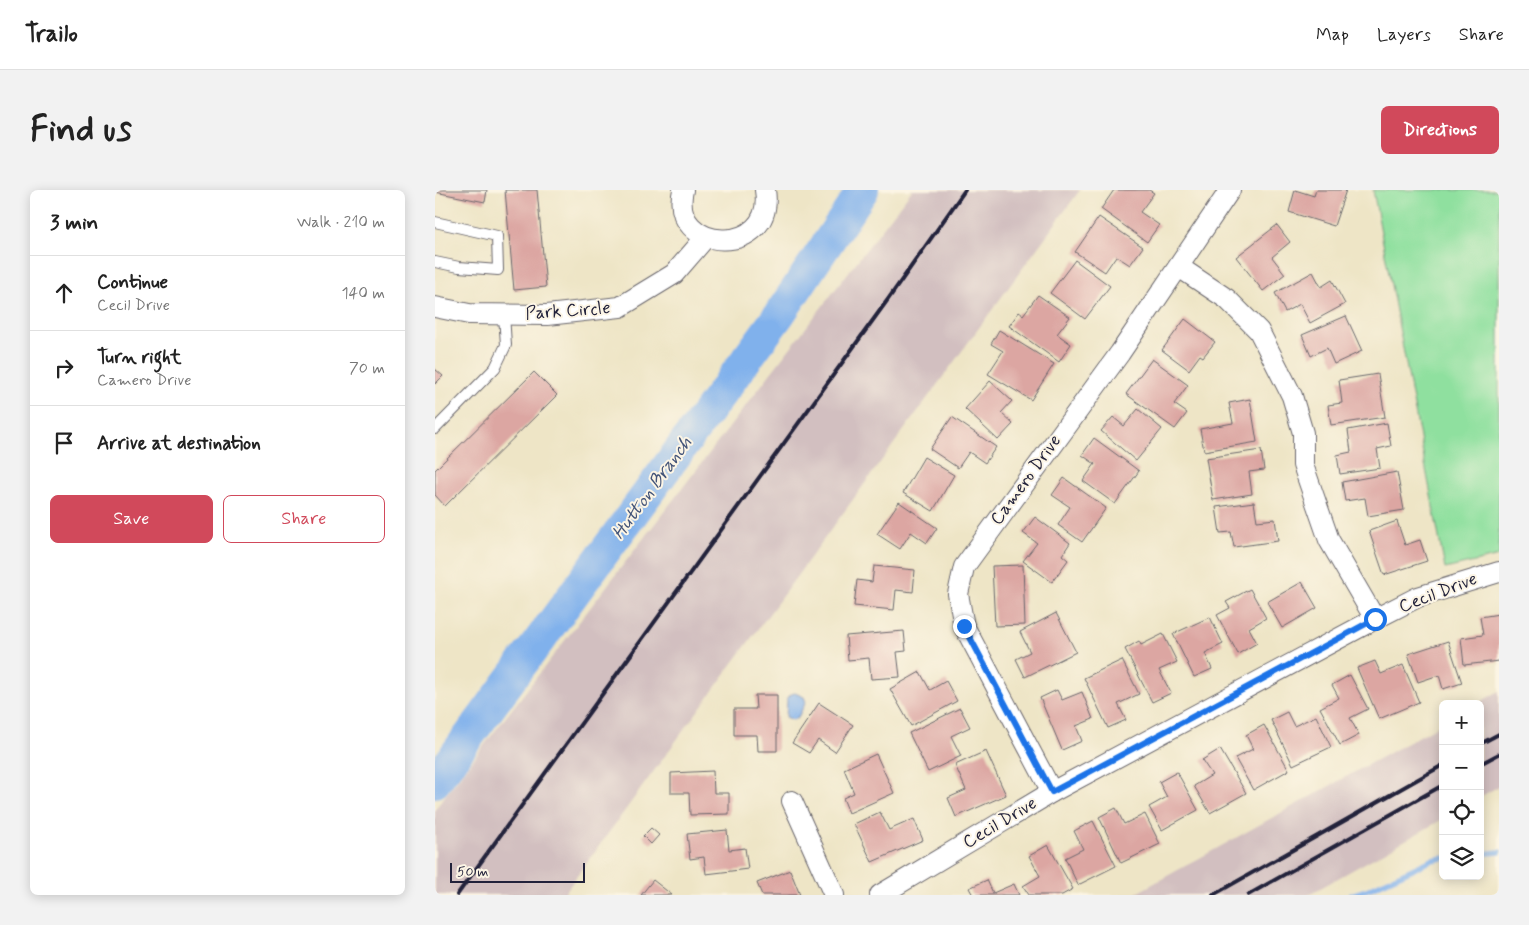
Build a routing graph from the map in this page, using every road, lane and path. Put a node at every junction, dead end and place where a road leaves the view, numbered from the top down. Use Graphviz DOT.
graph roads {
  1 [pos="683,190"];
  2 [pos="765,190"];
  3 [pos="1230,190"];
  4 [pos="435,222"];
  5 [pos="706,237"];
  6 [pos="435,262"];
  7 [pos="1179,267"];
  8 [pos="435,307"];
  9 [pos="504,314"];
  10 [pos="435,429"];
  11 [pos="1499,572"];
  12 [pos="1375,619"];
  13 [pos="1052,792"];
  14 [pos="793,801"];
  15 [pos="834,895"];
  16 [pos="880,895"];
  1 -- 5 [label="street"];
  2 -- 5 [label="street"];
  3 -- 7 [label="street, Camero Drive"];
  4 -- 6 [label="lane"];
  5 -- 9 [label="street, Park Circle"];
  7 -- 12 [label="street"];
  7 -- 13 [label="street, Camero Drive"];
  8 -- 9 [label="street, Park Circle"];
  9 -- 10 [label="lane"];
  11 -- 12 [label="street, Cecil Drive"];
  12 -- 13 [label="street, Cecil Drive"];
  13 -- 16 [label="street, Cecil Drive"];
  14 -- 15 [label="street"];
}
